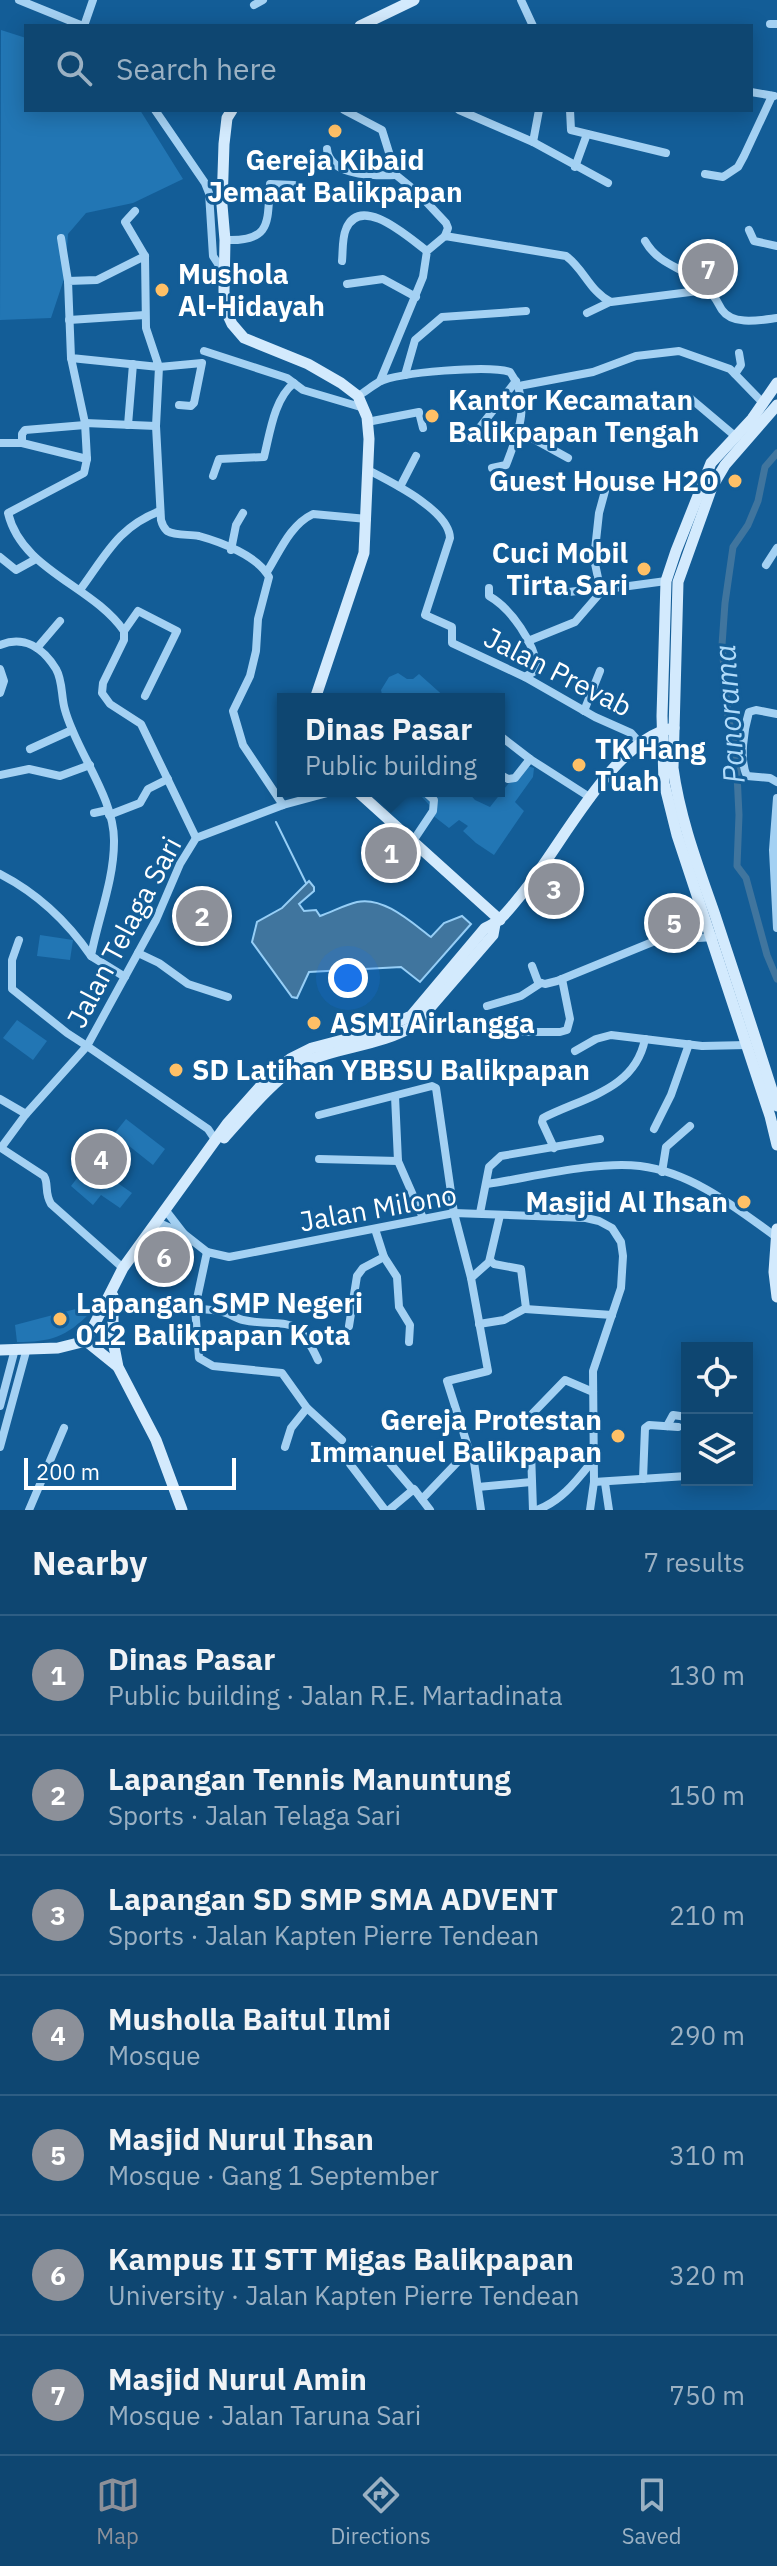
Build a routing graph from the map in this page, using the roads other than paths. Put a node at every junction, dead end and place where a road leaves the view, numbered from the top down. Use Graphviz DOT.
graph roads {
  1 [pos="19,0"];
  2 [pos="93,0"];
  3 [pos="263,0"];
  4 [pos="414,0"];
  5 [pos="521,0"];
  6 [pos="254,5"];
  7 [pos="79,24"];
  8 [pos="85,24"];
  9 [pos="366,24"];
  10 [pos="532,24"];
  11 [pos="753,92"];
  12 [pos="774,96"];
  13 [pos="156,112"];
  14 [pos="231,112"];
  15 [pos="348,112"];
  16 [pos="464,112"];
  17 [pos="539,112"];
  18 [pos="570,112"];
  19 [pos="587,134"];
  20 [pos="533,142"];
  21 [pos="327,149"];
  22 [pos="666,153"];
  23 [pos="575,167"];
  24 [pos="705,174"];
  25 [pos="396,175"];
  26 [pos="608,183"];
  27 [pos="294,185"];
  28 [pos="135,211"];
  29 [pos="749,230"];
  30 [pos="445,236"];
  31 [pos="61,238"];
  32 [pos="225,240"];
  33 [pos="645,241"];
  34 [pos="777,246"];
  35 [pos="427,251"];
  36 [pos="145,256"];
  37 [pos="342,261"];
  38 [pos="224,274"];
  39 [pos="68,281"];
  40 [pos="347,284"];
  41 [pos="706,290"];
  42 [pos="416,297"];
  43 [pos="611,302"];
  44 [pos="526,311"];
  45 [pos="587,313"];
  46 [pos="145,315"];
  47 [pos="777,318"];
  48 [pos="69,320"];
  49 [pos="739,353"];
  50 [pos="71,358"];
  51 [pos="202,363"];
  52 [pos="133,364"];
  53 [pos="159,367"];
  54 [pos="735,374"];
  55 [pos="405,375"];
  56 [pos="380,381"];
  57 [pos="294,383"];
  58 [pos="777,383"];
  59 [pos="518,384"];
  60 [pos="690,398"];
  61 [pos="361,402"];
  62 [pos="771,404"];
  63 [pos="179,405"];
  64 [pos="367,422"];
  65 [pos="85,424"];
  66 [pos="128,425"];
  67 [pos="156,426"];
  68 [pos="423,428"];
  69 [pos="519,431"];
  70 [pos="735,436"];
  71 [pos="470,440"];
  72 [pos="0,443"];
  73 [pos="22,443"];
  74 [pos="416,456"];
  75 [pos="568,458"];
  76 [pos="87,459"];
  77 [pos="492,468"];
  78 [pos="368,470"];
  79 [pos="213,476"];
  80 [pos="400,487"];
  81 [pos="605,491"];
  82 [pos="0,504"];
  83 [pos="160,511"];
  84 [pos="8,513"];
  85 [pos="243,513"];
  86 [pos="367,519"];
  87 [pos="777,548"];
  88 [pos="231,550"];
  89 [pos="0,557"];
  90 [pos="36,559"];
  91 [pos="766,565"];
  92 [pos="267,572"];
  93 [pos="666,581"];
  94 [pos="554,587"];
  95 [pos="489,588"];
  96 [pos="80,590"];
  97 [pos="601,590"];
  98 [pos="60,621"];
  99 [pos="124,631"];
  100 [pos="528,641"];
  101 [pos="0,645"];
  102 [pos="37,648"];
  103 [pos="0,669"];
  104 [pos="600,671"];
  105 [pos="525,677"];
  106 [pos="0,693"];
  107 [pos="317,693"];
  108 [pos="145,696"];
  109 [pos="584,711"];
  110 [pos="777,714"];
  111 [pos="668,715"];
  112 [pos="662,728"];
  113 [pos="72,730"];
  114 [pos="505,740"];
  115 [pos="639,742"];
  116 [pos="30,749"];
  117 [pos="530,759"];
  118 [pos="90,765"];
  119 [pos="0,775"];
  120 [pos="505,777"];
  121 [pos="168,779"];
  122 [pos="777,781"];
  123 [pos="277,796"];
  124 [pos="278,797"];
  125 [pos="313,797"];
  126 [pos="364,797"];
  127 [pos="431,797"];
  128 [pos="591,798"];
  129 [pos="777,798"];
  130 [pos="283,805"];
  131 [pos="108,812"];
  132 [pos="94,813"];
  133 [pos="196,838"];
  134 [pos="413,841"];
  135 [pos="0,874"];
  136 [pos="498,922"];
  137 [pos="777,928"];
  138 [pos="722,936"];
  139 [pos="709,937"];
  140 [pos="19,940"];
  141 [pos="138,953"];
  142 [pos="91,956"];
  143 [pos="532,966"];
  144 [pos="125,977"];
  145 [pos="562,979"];
  146 [pos="541,983"];
  147 [pos="228,997"];
  148 [pos="487,1006"];
  149 [pos="502,1032"];
  150 [pos="645,1039"];
  151 [pos="689,1044"];
  152 [pos="747,1045"];
  153 [pos="87,1046"];
  154 [pos="777,1050"];
  155 [pos="575,1051"];
  156 [pos="762,1053"];
  157 [pos="395,1096"];
  158 [pos="0,1099"];
  159 [pos="777,1106"];
  160 [pos="26,1114"];
  161 [pos="319,1115"];
  162 [pos="690,1126"];
  163 [pos="654,1129"];
  164 [pos="219,1136"];
  165 [pos="600,1139"];
  166 [pos="777,1145"];
  167 [pos="554,1148"];
  168 [pos="319,1159"];
  169 [pos="398,1161"];
  170 [pos="662,1172"];
  171 [pos="487,1184"];
  172 [pos="454,1213"];
  173 [pos="480,1213"];
  174 [pos="500,1215"];
  175 [pos="162,1217"];
  176 [pos="423,1218"];
  177 [pos="375,1229"];
  178 [pos="776,1232"];
  179 [pos="184,1234"];
  180 [pos="207,1252"];
  181 [pos="384,1257"];
  182 [pos="490,1260"];
  183 [pos="123,1268"];
  184 [pos="471,1278"];
  185 [pos="113,1290"];
  186 [pos="777,1297"];
  187 [pos="195,1308"];
  188 [pos="525,1309"];
  189 [pos="612,1315"];
  190 [pos="479,1324"];
  191 [pos="349,1326"];
  192 [pos="86,1341"];
  193 [pos="409,1342"];
  194 [pos="21,1349"];
  195 [pos="0,1350"];
  196 [pos="318,1360"];
  197 [pos="118,1367"];
  198 [pos="593,1392"];
  199 [pos="0,1406"];
  200 [pos="307,1408"];
  201 [pos="533,1413"];
  202 [pos="681,1416"];
  203 [pos="667,1426"];
  204 [pos="678,1427"];
  205 [pos="64,1428"];
  206 [pos="342,1440"];
  207 [pos="0,1447"];
  208 [pos="285,1447"];
  209 [pos="372,1450"];
  210 [pos="468,1452"];
  211 [pos="531,1452"];
  212 [pos="594,1459"];
  213 [pos="350,1464"];
  214 [pos="681,1476"];
  215 [pos="643,1479"];
  216 [pos="531,1482"];
  217 [pos="594,1482"];
  218 [pos="605,1483"];
  219 [pos="478,1487"];
  220 [pos="412,1489"];
  221 [pos="422,1499"];
  222 [pos="29,1510"];
  223 [pos="182,1510"];
  224 [pos="387,1510"];
  225 [pos="430,1510"];
  226 [pos="481,1510"];
  227 [pos="535,1510"];
  228 [pos="590,1510"];
  229 [pos="609,1510"];
  1 -- 7 [label="street"];
  2 -- 8 [label="street"];
  3 -- 6 [label="street"];
  4 -- 9 [label="street"];
  5 -- 10 [label="street"];
  11 -- 12 [label="street"];
  12 -- 24 [label="street"];
  13 -- 38 [label="street"];
  14 -- 32 [label="street"];
  15 -- 25 [label="street"];
  16 -- 20 [label="street"];
  17 -- 20 [label="street"];
  18 -- 19 [label="street"];
  19 -- 22 [label="street"];
  19 -- 23 [label="street"];
  20 -- 23 [label="street"];
  21 -- 25 [label="street"];
  23 -- 26 [label="street"];
  25 -- 30 [label="street"];
  27 -- 32 [label="street"];
  28 -- 36 [label="street"];
  29 -- 34 [label="street"];
  30 -- 35 [label="street"];
  30 -- 43 [label="street"];
  31 -- 39 [label="street"];
  32 -- 38 [label="street"];
  33 -- 41 [label="street"];
  35 -- 37 [label="street"];
  35 -- 42 [label="street"];
  36 -- 39 [label="street"];
  36 -- 46 [label="street"];
  38 -- 61 [label="street"];
  39 -- 48 [label="street"];
  40 -- 42 [label="street"];
  41 -- 43 [label="street"];
  41 -- 47 [label="street"];
  42 -- 56 [label="street"];
  43 -- 45 [label="street"];
  44 -- 55 [label="street"];
  46 -- 48 [label="street"];
  46 -- 53 [label="street"];
  48 -- 50 [label="street"];
  49 -- 54 [label="street"];
  50 -- 52 [label="street"];
  50 -- 65 [label="street"];
  51 -- 53 [label="street"];
  51 -- 57 [label="street"];
  51 -- 63 [label="street"];
  52 -- 53 [label="street"];
  52 -- 66 [label="street"];
  53 -- 67 [label="street"];
  54 -- 59 [label="street"];
  54 -- 62 [label="street"];
  55 -- 56 [label="street"];
  55 -- 59 [label="street"];
  56 -- 61 [label="street"];
  57 -- 61 [label="street"];
  57 -- 79 [label="street"];
  58 -- 62 [label="street"];
  59 -- 69 [label="street"];
  59 -- 71 [label="street"];
  60 -- 70 [label="street"];
  61 -- 64 [label="street"];
  62 -- 70 [label="street"];
  62 -- 111 [label="street"];
  64 -- 68 [label="street"];
  64 -- 78 [label="street"];
  65 -- 66 [label="street"];
  65 -- 73 [label="street"];
  65 -- 76 [label="street"];
  66 -- 67 [label="street"];
  67 -- 83 [label="street"];
  69 -- 75 [label="street"];
  69 -- 77 [label="street"];
  70 -- 93 [label="street"];
  72 -- 73 [label="street"];
  73 -- 76 [label="street"];
  74 -- 80 [label="street"];
  76 -- 84 [label="street"];
  78 -- 80 [label="street, Jalan Prevab"];
  78 -- 86 [label="street"];
  80 -- 105 [label="street, Jalan Prevab"];
  81 -- 97 [label="street"];
  82 -- 84 [label="street"];
  83 -- 88 [label="street"];
  83 -- 96 [label="street"];
  84 -- 90 [label="street"];
  85 -- 88 [label="street"];
  86 -- 92 [label="street"];
  86 -- 107 [label="street"];
  87 -- 91 [label="street"];
  88 -- 92 [label="street"];
  89 -- 90 [label="street"];
  90 -- 96 [label="street"];
  92 -- 123 [label="street"];
  93 -- 97 [label="street"];
  93 -- 111 [label="street"];
  94 -- 97 [label="street"];
  95 -- 100 [label="street"];
  96 -- 99 [label="street"];
  97 -- 100 [label="street"];
  98 -- 102 [label="street"];
  99 -- 108 [label="street"];
  99 -- 121 [label="street"];
  100 -- 105 [label="street"];
  101 -- 102 [label="street"];
  102 -- 113 [label="street"];
  103 -- 106 [label="street"];
  104 -- 109 [label="street"];
  105 -- 109 [label="street, Jalan Prevab"];
  109 -- 115 [label="street, Jalan Prevab"];
  110 -- 122 [label="street"];
  111 -- 112 [label="street"];
  112 -- 115 [label="street"];
  112 -- 138 [label="street"];
  112 -- 139 [label="street"];
  113 -- 116 [label="street"];
  113 -- 118 [label="street"];
  114 -- 117 [label="street"];
  115 -- 128 [label="street"];
  117 -- 120 [label="street"];
  117 -- 128 [label="street"];
  118 -- 119 [label="street"];
  118 -- 131 [label="street"];
  121 -- 131 [label="street"];
  121 -- 133 [label="street"];
  124 -- 130 [label="street"];
  125 -- 130 [label="street, Jalan Telaga Sari"];
  126 -- 134 [label="street"];
  127 -- 134 [label="street"];
  128 -- 136 [label="street"];
  129 -- 137 [label="street"];
  130 -- 133 [label="street, Jalan Telaga Sari"];
  131 -- 132 [label="street"];
  131 -- 142 [label="street"];
  133 -- 141 [label="street, Jalan Telaga Sari"];
  134 -- 136 [label="street"];
  135 -- 142 [label="street"];
  136 -- 164 [label="street"];
  136 -- 175 [label="street"];
  138 -- 139 [label="street"];
  138 -- 156 [label="street"];
  139 -- 145 [label="street"];
  139 -- 152 [label="street"];
  140 -- 153 [label="street"];
  141 -- 144 [label="street, Jalan Telaga Sari"];
  141 -- 147 [label="street"];
  142 -- 144 [label="street"];
  143 -- 146 [label="street"];
  144 -- 153 [label="street, Jalan Telaga Sari"];
  145 -- 146 [label="street"];
  145 -- 149 [label="street"];
  146 -- 148 [label="street"];
  150 -- 151 [label="street"];
  150 -- 155 [label="street"];
  150 -- 167 [label="street"];
  151 -- 152 [label="street"];
  151 -- 163 [label="street"];
  152 -- 166 [label="street"];
  153 -- 160 [label="street"];
  153 -- 164 [label="street, Jalan Telaga Sari"];
  154 -- 156 [label="street"];
  156 -- 159 [label="street"];
  157 -- 161 [label="street"];
  157 -- 169 [label="street"];
  157 -- 172 [label="street"];
  158 -- 160 [label="street"];
  160 -- 183 [label="street"];
  162 -- 170 [label="street"];
  164 -- 175 [label="street"];
  165 -- 167 [label="street"];
  167 -- 171 [label="street"];
  168 -- 169 [label="street"];
  169 -- 176 [label="street"];
  170 -- 171 [label="street"];
  170 -- 178 [label="street"];
  171 -- 173 [label="street"];
  172 -- 173 [label="street, Jalan Milono"];
  172 -- 176 [label="street, Jalan Milono"];
  172 -- 184 [label="street"];
  173 -- 174 [label="street, Jalan Milono"];
  174 -- 182 [label="street"];
  174 -- 189 [label="street, Jalan Milono"];
  175 -- 179 [label="street"];
  175 -- 179 [label="street"];
  175 -- 183 [label="street"];
  175 -- 185 [label="street"];
  176 -- 177 [label="street, Jalan Milono"];
  177 -- 180 [label="street, Jalan Milono"];
  177 -- 181 [label="street"];
  178 -- 186 [label="street"];
  179 -- 180 [label="street"];
  180 -- 187 [label="street"];
  181 -- 191 [label="street"];
  181 -- 193 [label="street"];
  182 -- 184 [label="street"];
  182 -- 188 [label="street"];
  183 -- 185 [label="street"];
  184 -- 190 [label="street"];
  185 -- 192 [label="street"];
  185 -- 197 [label="street"];
  187 -- 196 [label="street"];
  187 -- 200 [label="street"];
  188 -- 189 [label="street"];
  188 -- 190 [label="street"];
  189 -- 198 [label="street, Jalan Milono"];
  190 -- 210 [label="street"];
  192 -- 194 [label="street"];
  192 -- 197 [label="street"];
  194 -- 195 [label="street"];
  194 -- 199 [label="street"];
  194 -- 207 [label="street"];
  197 -- 223 [label="street"];
  198 -- 201 [label="street"];
  198 -- 212 [label="street, Jalan Milono"];
  200 -- 206 [label="street"];
  200 -- 208 [label="street"];
  202 -- 203 [label="street"];
  203 -- 204 [label="street"];
  203 -- 215 [label="street"];
  205 -- 222 [label="street"];
  209 -- 220 [label="street"];
  210 -- 219 [label="street"];
  210 -- 221 [label="street"];
  211 -- 216 [label="street"];
  212 -- 217 [label="street, Jalan Milono"];
  212 -- 227 [label="street"];
  213 -- 224 [label="street"];
  214 -- 215 [label="street"];
  215 -- 218 [label="street"];
  216 -- 219 [label="street"];
  216 -- 227 [label="street"];
  217 -- 218 [label="street"];
  217 -- 228 [label="street, Jalan Milono"];
  218 -- 229 [label="street"];
  219 -- 226 [label="street"];
  220 -- 221 [label="street"];
  220 -- 224 [label="street"];
  221 -- 225 [label="street"];
}
